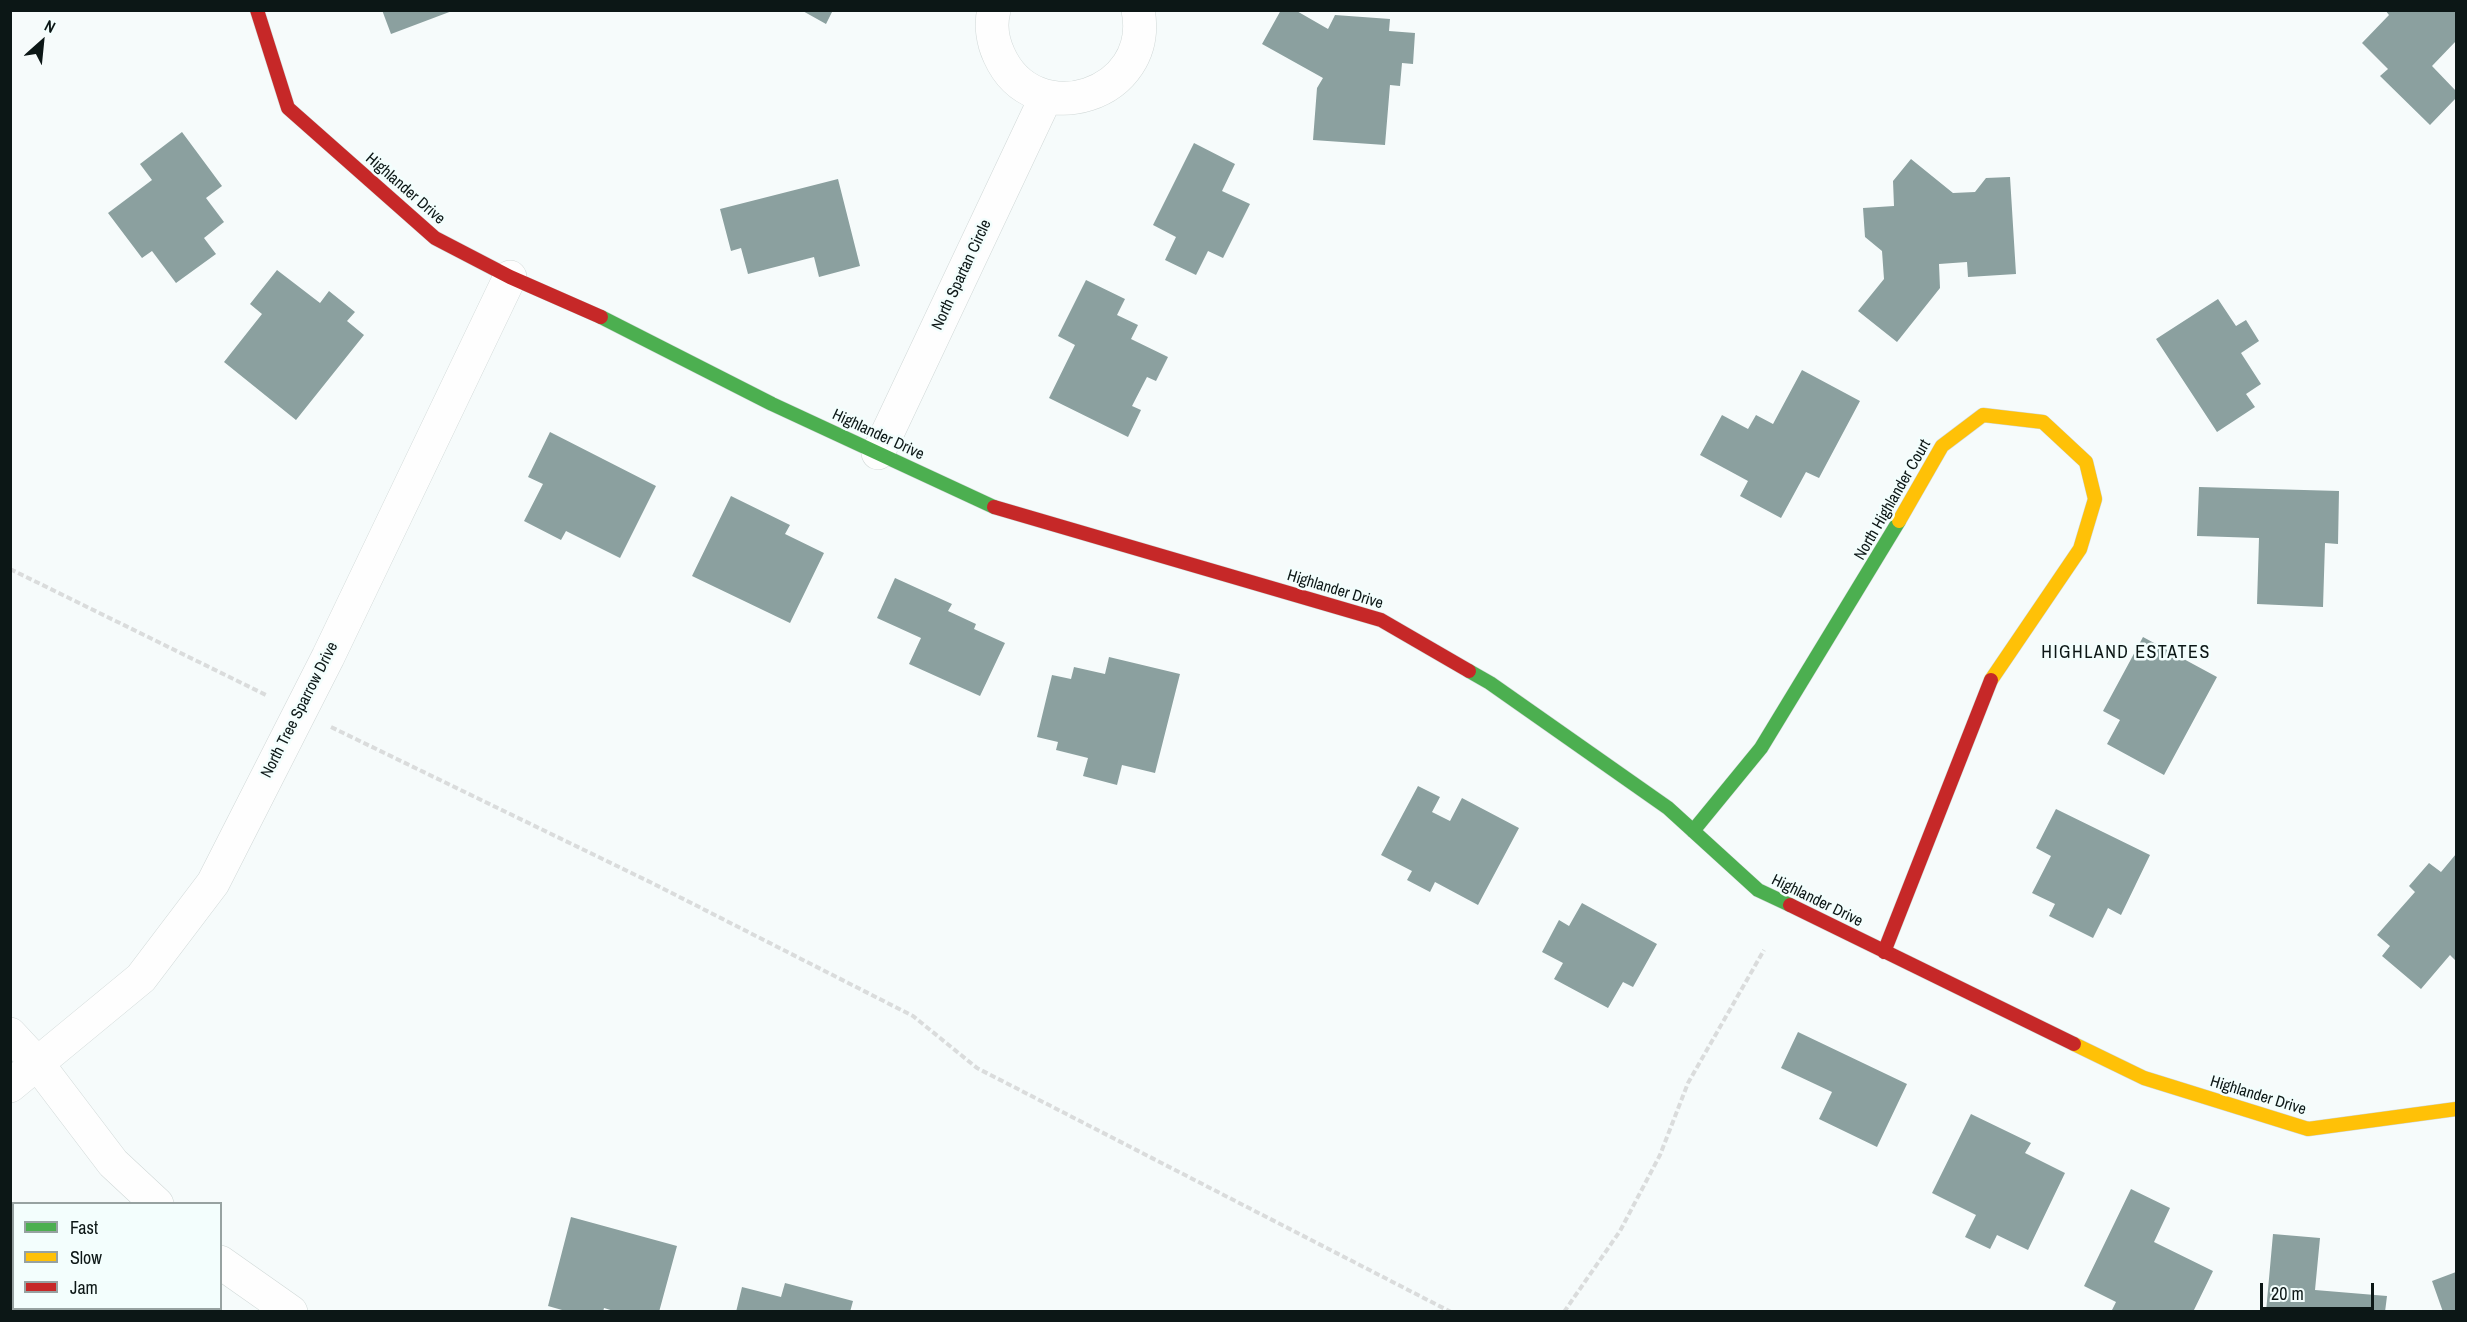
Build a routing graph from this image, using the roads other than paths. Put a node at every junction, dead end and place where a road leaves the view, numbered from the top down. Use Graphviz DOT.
graph roads {
  1 [pos="257,10"];
  2 [pos="994,10"];
  3 [pos="1138,10"];
  4 [pos="1046,97"];
  5 [pos="510,277"];
  6 [pos="878,453"];
  7 [pos="1693,831"];
  8 [pos="1884,952"];
  9 [pos="10,1034"];
  10 [pos="37,1063"];
  11 [pos="10,1086"];
  12 [pos="2457,1109"];
  13 [pos="156,1202"];
  14 [pos="222,1263"];
  15 [pos="291,1311"];
  1 -- 5 [label="street, Highlander Drive"];
  2 -- 4 [label="street"];
  3 -- 4 [label="street"];
  4 -- 6 [label="street, North Spartan Circle"];
  5 -- 6 [label="street, Highlander Drive"];
  5 -- 10 [label="street, North Tree Sparrow Drive"];
  6 -- 7 [label="street, Highlander Drive"];
  7 -- 8 [label="street, Highlander Drive"];
  7 -- 8 [label="street, North Highlander Court"];
  8 -- 12 [label="street, Highlander Drive"];
  9 -- 10 [label="street"];
  10 -- 11 [label="street, North Tree Sparrow Drive"];
  10 -- 13 [label="street"];
  14 -- 15 [label="street"];
}
